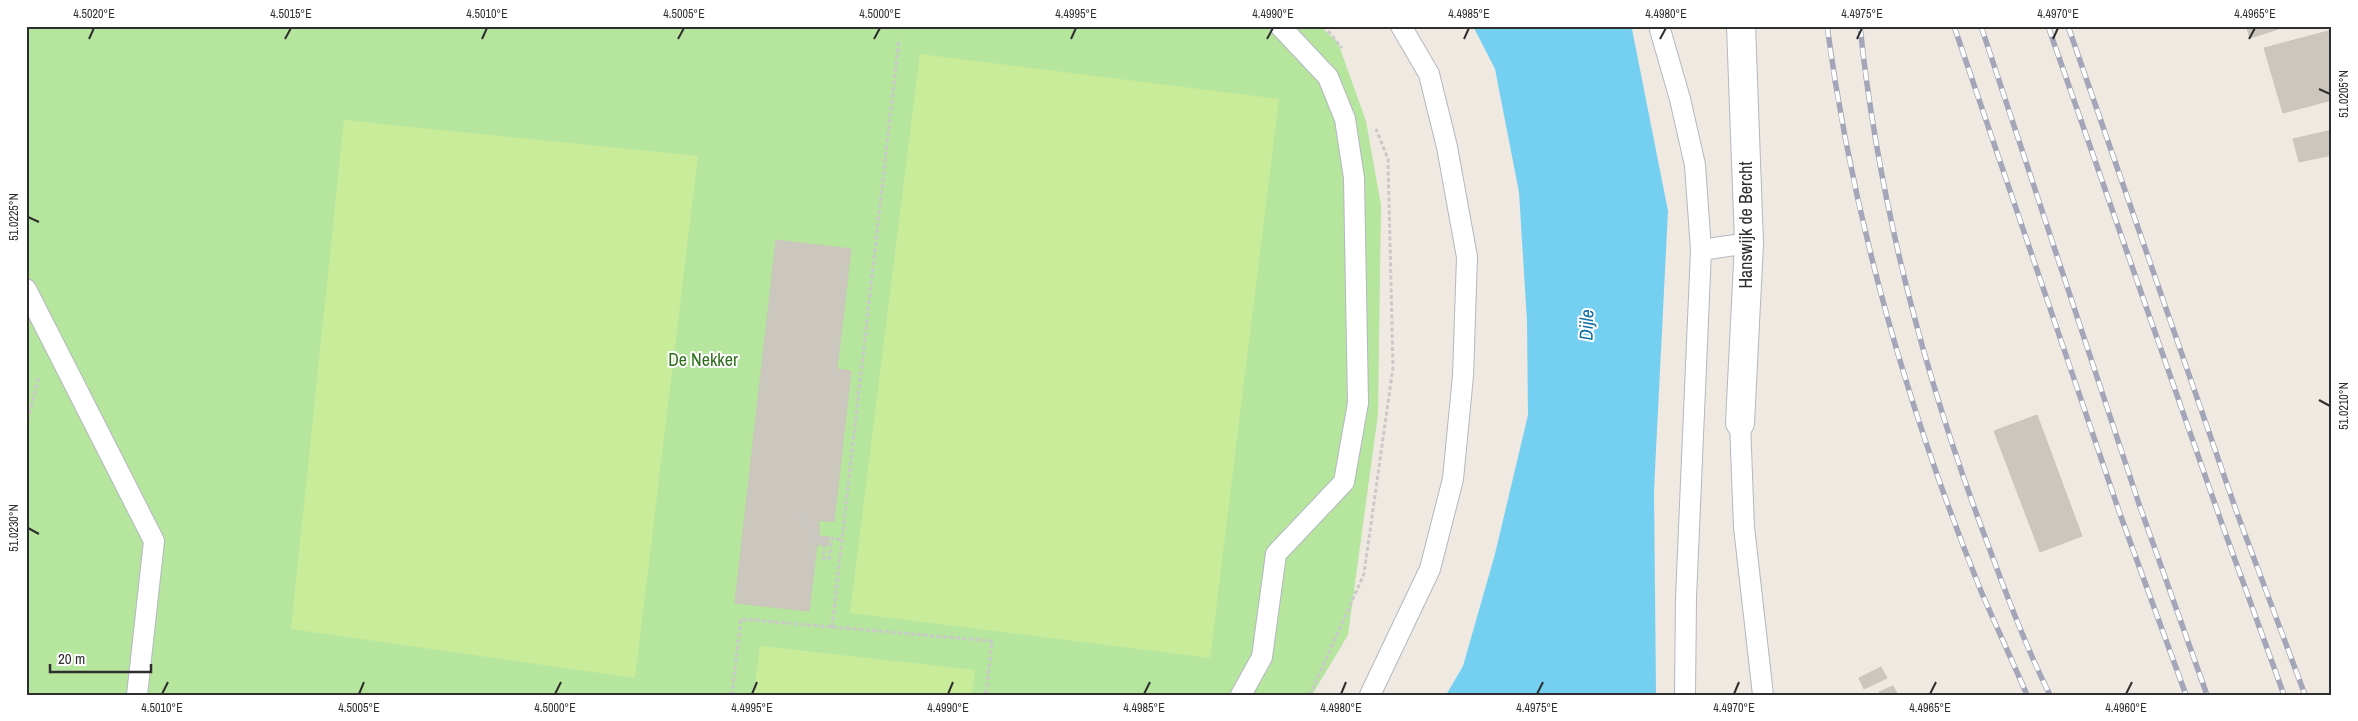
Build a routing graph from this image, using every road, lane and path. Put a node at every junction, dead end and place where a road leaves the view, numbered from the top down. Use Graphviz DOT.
graph roads {
  1 [pos="1280,26"];
  2 [pos="1401,26"];
  3 [pos="1658,26"];
  4 [pos="1741,26"];
  5 [pos="899,39"];
  6 [pos="1749,243"];
  7 [pos="1701,250"];
  8 [pos="26,289"];
  9 [pos="1740,423"];
  10 [pos="800,516"];
  11 [pos="842,540"];
  12 [pos="832,627"];
  13 [pos="137,695"];
  14 [pos="732,695"];
  15 [pos="986,695"];
  16 [pos="1241,695"];
  17 [pos="1370,695"];
  18 [pos="1685,695"];
  19 [pos="1763,695"];
  1 -- 16 [label="lane"];
  2 -- 17 [label="lane"];
  3 -- 7 [label="lane"];
  4 -- 6 [label="street, Hanswijk de Bercht"];
  5 -- 11 [label="path"];
  6 -- 7 [label="lane"];
  6 -- 9 [label="street, Hanswijk de Bercht"];
  7 -- 18 [label="lane"];
  8 -- 13 [label="lane"];
  9 -- 19 [label="lane"];
  10 -- 11 [label="path"];
  11 -- 12 [label="path"];
  12 -- 14 [label="path"];
  12 -- 15 [label="path"];
}
